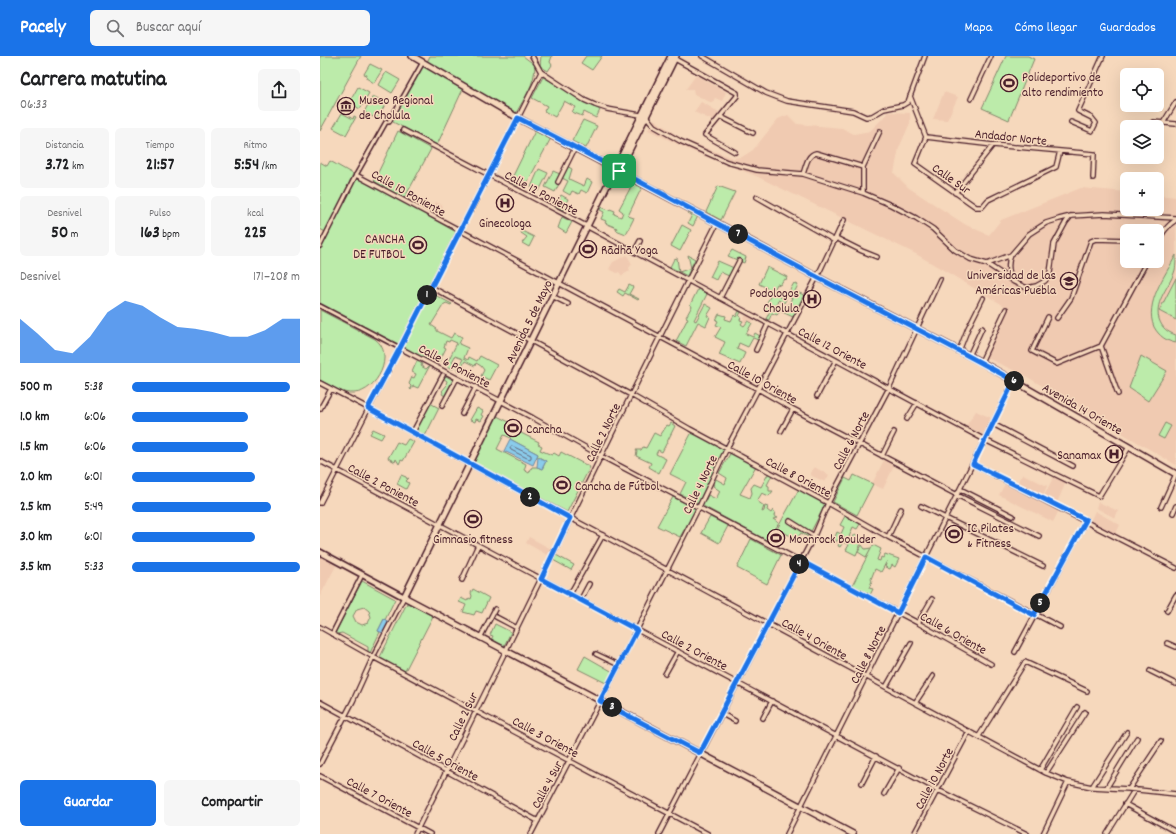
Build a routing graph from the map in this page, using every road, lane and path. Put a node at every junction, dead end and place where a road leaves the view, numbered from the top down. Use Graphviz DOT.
graph roads {
  1 [pos="412,56"];
  2 [pos="532,56"];
  3 [pos="702,56"];
  4 [pos="925,56"];
  5 [pos="991,56"];
  6 [pos="1103,56"];
  7 [pos="674,57"];
  8 [pos="423,62"];
  9 [pos="540,72"];
  10 [pos="910,96"];
  11 [pos="971,99"];
  12 [pos="1176,102"];
  13 [pos="644,116"];
  14 [pos="721,117"];
  15 [pos="518,118"];
  16 [pos="1164,121"];
  17 [pos="1071,122"];
  18 [pos="1164,123"];
  19 [pos="1176,124"];
  20 [pos="403,130"];
  21 [pos="880,131"];
  22 [pos="753,133"];
  23 [pos="926,137"];
  24 [pos="993,145"];
  25 [pos="575,148"];
  26 [pos="1060,151"];
  27 [pos="735,152"];
  28 [pos="863,167"];
  29 [pos="617,170"];
  30 [pos="803,174"];
  31 [pos="356,175"];
  32 [pos="489,175"];
  33 [pos="1093,178"];
  34 [pos="558,182"];
  35 [pos="955,192"];
  36 [pos="863,193"];
  37 [pos="757,197"];
  38 [pos="1071,216"];
  39 [pos="1176,219"];
  40 [pos="844,220"];
  41 [pos="717,223"];
  42 [pos="587,228"];
  43 [pos="460,231"];
  44 [pos="1164,231"];
  45 [pos="836,239"];
  46 [pos="1120,240"];
  47 [pos="640,241"];
  48 [pos="320,246"];
  49 [pos="634,252"];
  50 [pos="1011,255"];
  51 [pos="877,257"];
  52 [pos="739,261"];
  53 [pos="987,264"];
  54 [pos="1143,268"];
  55 [pos="817,277"];
  56 [pos="940,279"];
  57 [pos="688,281"];
  58 [pos="1014,282"];
  59 [pos="559,283"];
  60 [pos="431,287"];
  61 [pos="552,296"];
  62 [pos="720,298"];
  63 [pos="983,298"];
  64 [pos="568,304"];
  65 [pos="320,306"];
  66 [pos="1006,309"];
  67 [pos="1048,317"];
  68 [pos="1057,318"];
  69 [pos="768,324"];
  70 [pos="982,328"];
  71 [pos="917,329"];
  72 [pos="787,334"];
  73 [pos="660,336"];
  74 [pos="530,341"];
  75 [pos="1101,346"];
  76 [pos="400,348"];
  77 [pos="756,350"];
  78 [pos="959,351"];
  79 [pos="969,356"];
  80 [pos="836,360"];
  81 [pos="981,362"];
  82 [pos="443,375"];
  83 [pos="457,378"];
  84 [pos="1014,381"];
  85 [pos="320,383"];
  86 [pos="331,388"];
  87 [pos="476,388"];
  88 [pos="758,388"];
  89 [pos="889,388"];
  90 [pos="1118,394"];
  91 [pos="631,395"];
  92 [pos="817,396"];
  93 [pos="501,401"];
  94 [pos="917,403"];
  95 [pos="442,406"];
  96 [pos="368,408"];
  97 [pos="320,409"];
  98 [pos="793,409"];
  99 [pos="462,414"];
  100 [pos="907,420"];
  101 [pos="993,424"];
  102 [pos="781,431"];
  103 [pos="413,432"];
  104 [pos="894,432"];
  105 [pos="985,440"];
  106 [pos="859,444"];
  107 [pos="1129,447"];
  108 [pos="727,448"];
  109 [pos="601,456"];
  110 [pos="882,456"];
  111 [pos="320,461"];
  112 [pos="470,464"];
  113 [pos="973,464"];
  114 [pos="1073,466"];
  115 [pos="336,470"];
  116 [pos="1176,474"];
  117 [pos="960,489"];
  118 [pos="957,495"];
  119 [pos="320,503"];
  120 [pos="828,503"];
  121 [pos="921,506"];
  122 [pos="1176,506"];
  123 [pos="699,507"];
  124 [pos="1161,507"];
  125 [pos="901,509"];
  126 [pos="1173,513"];
  127 [pos="1013,516"];
  128 [pos="570,518"];
  129 [pos="945,518"];
  130 [pos="1086,520"];
  131 [pos="790,521"];
  132 [pos="439,525"];
  133 [pos="603,535"];
  134 [pos="814,536"];
  135 [pos="1039,536"];
  136 [pos="888,537"];
  137 [pos="478,545"];
  138 [pos="320,552"];
  139 [pos="926,557"];
  140 [pos="801,561"];
  141 [pos="1043,566"];
  142 [pos="1176,568"];
  143 [pos="667,570"];
  144 [pos="362,575"];
  145 [pos="541,579"];
  146 [pos="462,580"];
  147 [pos="589,584"];
  148 [pos="570,594"];
  149 [pos="1176,594"];
  150 [pos="404,597"];
  151 [pos="581,599"];
  152 [pos="932,600"];
  153 [pos="495,609"];
  154 [pos="1167,611"];
  155 [pos="898,613"];
  156 [pos="1034,615"];
  157 [pos="496,617"];
  158 [pos="768,624"];
  159 [pos="918,624"];
  160 [pos="320,627"];
  161 [pos="1060,627"];
  162 [pos="517,628"];
  163 [pos="637,630"];
  164 [pos="332,634"];
  165 [pos="480,638"];
  166 [pos="1167,642"];
  167 [pos="911,643"];
  168 [pos="1176,647"];
  169 [pos="505,650"];
  170 [pos="678,651"];
  171 [pos="1014,652"];
  172 [pos="596,654"];
  173 [pos="373,657"];
  174 [pos="991,664"];
  175 [pos="619,665"];
  176 [pos="1150,670"];
  177 [pos="665,674"];
  178 [pos="933,676"];
  179 [pos="866,677"];
  180 [pos="738,683"];
  181 [pos="1176,684"];
  182 [pos="886,687"];
  183 [pos="1087,691"];
  184 [pos="600,701"];
  185 [pos="772,701"];
  186 [pos="320,702"];
  187 [pos="915,703"];
  188 [pos="1077,707"];
  189 [pos="476,711"];
  190 [pos="1085,712"];
  191 [pos="722,714"];
  192 [pos="345,715"];
  193 [pos="763,718"];
  194 [pos="735,721"];
  195 [pos="969,731"];
  196 [pos="1127,732"];
  197 [pos="836,735"];
  198 [pos="979,736"];
  199 [pos="1137,738"];
  200 [pos="1161,741"];
  201 [pos="700,753"];
  202 [pos="876,756"];
  203 [pos="570,760"];
  204 [pos="320,764"];
  205 [pos="899,768"];
  206 [pos="447,770"];
  207 [pos="1040,770"];
  208 [pos="1046,773"];
  209 [pos="320,776"];
  210 [pos="1068,782"];
  211 [pos="862,783"];
  212 [pos="1092,787"];
  213 [pos="1107,787"];
  214 [pos="1129,789"];
  215 [pos="1135,789"];
  216 [pos="938,790"];
  217 [pos="884,794"];
  218 [pos="1176,794"];
  219 [pos="1125,804"];
  220 [pos="801,806"];
  221 [pos="669,813"];
  222 [pos="538,821"];
  223 [pos="418,828"];
  224 [pos="1176,832"];
  225 [pos="851,833"];
  226 [pos="415,834"];
  227 [pos="430,834"];
  228 [pos="531,834"];
  229 [pos="659,834"];
  230 [pos="708,834"];
  231 [pos="787,834"];
  232 [pos="914,834"];
  233 [pos="1027,834"];
  234 [pos="1043,834"];
  235 [pos="1107,834"];
  1 -- 8 [label="main road, Avenida 14 Oriente"];
  2 -- 9 [label="street"];
  3 -- 10 [label="street"];
  4 -- 10 [label="street"];
  5 -- 11 [label="street"];
  6 -- 17 [label="street"];
  7 -- 13 [label="main road, Avenida 5 de Mayo"];
  7 -- 14 [label="street"];
  8 -- 15 [label="main road, Avenida 14 Oriente"];
  8 -- 31 [label="street"];
  9 -- 13 [label="street"];
  9 -- 15 [label="street"];
  10 -- 23 [label="street"];
  12 -- 16 [label="street"];
  13 -- 29 [label="main road, Avenida 5 de Mayo"];
  13 -- 30 [label="street"];
  14 -- 22 [label="street"];
  14 -- 27 [label="street"];
  15 -- 25 [label="main road, Avenida 14 Oriente"];
  15 -- 32 [label="street"];
  18 -- 19 [label="street"];
  20 -- 32 [label="street, Calle 12 Poniente"];
  21 -- 28 [label="street"];
  23 -- 24 [label="street, Andador Norte"];
  23 -- 35 [label="street, Calle Sur"];
  24 -- 26 [label="street, Andador Norte"];
  24 -- 35 [label="street"];
  25 -- 29 [label="main road, Avenida 14 Oriente"];
  25 -- 34 [label="street"];
  26 -- 33 [label="street, Andador Norte"];
  26 -- 35 [label="street, Calle Sur"];
  28 -- 30 [label="street"];
  28 -- 36 [label="street"];
  29 -- 41 [label="main road, Avenida 14 Oriente"];
  29 -- 42 [label="main road, Avenida 5 de Mayo"];
  30 -- 36 [label="street"];
  31 -- 43 [label="street, Calle 10 Poniente"];
  31 -- 48 [label="street"];
  32 -- 42 [label="street, Calle 12 Poniente"];
  32 -- 43 [label="street"];
  36 -- 53 [label="street"];
  37 -- 45 [label="street"];
  38 -- 39 [label="street"];
  38 -- 50 [label="street"];
  38 -- 58 [label="street"];
  39 -- 44 [label="street"];
  40 -- 45 [label="street, Calle 4 Norte"];
  41 -- 55 [label="main road, Avenida 14 Oriente"];
  41 -- 57 [label="street, Calle 2 Norte"];
  42 -- 49 [label="street, Calle 12 Oriente"];
  42 -- 59 [label="main road, Avenida 5 de Mayo"];
  43 -- 59 [label="street, Calle 10 Poniente"];
  43 -- 60 [label="street"];
  45 -- 51 [label="street"];
  45 -- 55 [label="street, Calle 4 Norte"];
  46 -- 68 [label="street"];
  47 -- 49 [label="street"];
  49 -- 57 [label="street, Calle 12 Oriente"];
  50 -- 53 [label="street"];
  50 -- 58 [label="street"];
  52 -- 62 [label="street"];
  53 -- 58 [label="street"];
  54 -- 75 [label="street"];
  55 -- 71 [label="main road, Avenida 14 Oriente"];
  55 -- 72 [label="street, Calle 4 Norte"];
  56 -- 71 [label="street, Calle 6 Norte"];
  57 -- 62 [label="street, Calle 12 Oriente"];
  57 -- 73 [label="street, Calle 2 Norte"];
  59 -- 61 [label="main road, Avenida 5 de Mayo"];
  59 -- 73 [label="street, Calle 10 Oriente"];
  60 -- 74 [label="street, Calle 8 Oriente"];
  60 -- 76 [label="street"];
  61 -- 64 [label="street"];
  61 -- 74 [label="main road, Avenida 5 de Mayo"];
  62 -- 69 [label="street, Calle 12 Oriente"];
  63 -- 78 [label="street"];
  65 -- 76 [label="street"];
  66 -- 81 [label="street"];
  67 -- 75 [label="street"];
  69 -- 72 [label="street, Calle 12 Oriente"];
  69 -- 77 [label="street"];
  70 -- 79 [label="street"];
  71 -- 78 [label="main road, Avenida 14 Oriente"];
  71 -- 89 [label="street, Calle 6 Norte"];
  72 -- 80 [label="street, Calle 12 Oriente"];
  72 -- 88 [label="street, Calle 4 Norte"];
  73 -- 88 [label="street, Calle 10 Oriente"];
  73 -- 91 [label="street, Calle 2 Norte"];
  74 -- 91 [label="street, Calle 8 Oriente"];
  74 -- 93 [label="main road, Avenida 5 de Mayo"];
  75 -- 90 [label="street"];
  76 -- 83 [label="street, Calle 6 Poniente"];
  76 -- 96 [label="street"];
  78 -- 79 [label="main road, Avenida 14 Oriente"];
  79 -- 81 [label="main road, Avenida 14 Oriente"];
  80 -- 89 [label="street, Calle 12 Oriente"];
  80 -- 92 [label="street"];
  81 -- 84 [label="main road, Avenida 14 Oriente"];
  82 -- 103 [label="street"];
  83 -- 87 [label="street, Calle 6 Poniente"];
  83 -- 95 [label="street"];
  84 -- 101 [label="street, Calle 8 Norte"];
  84 -- 107 [label="main road, Avenida 14 Oriente"];
  85 -- 86 [label="street, Calle 4 Oriente"];
  86 -- 96 [label="street, Calle 4 Oriente"];
  86 -- 97 [label="street"];
  87 -- 93 [label="street, Calle 6 Poniente"];
  87 -- 99 [label="street"];
  88 -- 98 [label="street, Calle 10 Oriente"];
  88 -- 108 [label="street, Calle 4 Norte"];
  89 -- 94 [label="street, Calle 12 Oriente"];
  89 -- 106 [label="street, Calle 6 Norte"];
  91 -- 108 [label="street, Calle 8 Oriente"];
  91 -- 109 [label="street, Calle 2 Norte"];
  93 -- 109 [label="street, Calle 6 Poniente"];
  93 -- 112 [label="main road, Avenida 5 de Mayo"];
  94 -- 100 [label="street"];
  94 -- 105 [label="street, Calle 12 Oriente"];
  96 -- 103 [label="street, Calle 4 Oriente"];
  96 -- 115 [label="street"];
  98 -- 102 [label="street"];
  98 -- 106 [label="street, Calle 10 Oriente"];
  101 -- 105 [label="street, Calle 8 Norte"];
  101 -- 114 [label="street"];
  103 -- 112 [label="street, Calle 4 Oriente"];
  104 -- 110 [label="street"];
  105 -- 107 [label="street, Calle 12 Oriente"];
  105 -- 113 [label="street, Calle 8 Norte"];
  106 -- 110 [label="street, Calle 10 Oriente"];
  106 -- 120 [label="street, Calle 6 Norte"];
  107 -- 116 [label="main road, Avenida 14 Oriente"];
  108 -- 120 [label="street, Calle 8 Oriente"];
  108 -- 123 [label="street, Calle 4 Norte"];
  109 -- 123 [label="street, Calle 6 Poniente"];
  109 -- 128 [label="street, Calle 2 Norte"];
  110 -- 118 [label="street, Calle 10 Oriente"];
  111 -- 115 [label="street, Calle 2 Poniente"];
  112 -- 128 [label="street, Calle 4 Oriente"];
  112 -- 132 [label="main road, Avenida 5 de Mayo"];
  113 -- 117 [label="street, Calle 8 Norte"];
  113 -- 130 [label="street"];
  115 -- 119 [label="street"];
  115 -- 132 [label="street, Calle 2 Poniente"];
  116 -- 124 [label="street"];
  117 -- 118 [label="street, Calle 8 Norte"];
  117 -- 127 [label="street"];
  118 -- 129 [label="street, Calle 8 Norte"];
  118 -- 135 [label="street, Calle 10 Oriente"];
  120 -- 134 [label="street, Calle 6 Norte"];
  120 -- 136 [label="street, Calle 8 Oriente"];
  121 -- 129 [label="street"];
  122 -- 126 [label="street"];
  123 -- 140 [label="street, Calle 6 Oriente"];
  123 -- 143 [label="street, Calle 4 Norte"];
  125 -- 136 [label="street"];
  128 -- 133 [label="street, Calle 4 Oriente"];
  128 -- 145 [label="street, Calle 2 Norte"];
  129 -- 139 [label="street, Calle 8 Norte"];
  129 -- 141 [label="street"];
  130 -- 142 [label="street"];
  130 -- 156 [label="street"];
  131 -- 134 [label="street"];
  132 -- 137 [label="street, Calle 2 Oriente"];
  132 -- 150 [label="main road, Avenida 5 de Mayo"];
  133 -- 143 [label="street, Calle 4 Oriente"];
  133 -- 148 [label="street"];
  134 -- 140 [label="street, Calle 6 Norte"];
  136 -- 139 [label="street, Calle 8 Oriente"];
  137 -- 145 [label="street, Calle 2 Oriente"];
  137 -- 146 [label="street"];
  138 -- 144 [label="street"];
  139 -- 155 [label="street, Calle 8 Norte"];
  139 -- 156 [label="street, Calle 8 Oriente"];
  140 -- 155 [label="street, Calle 6 Oriente"];
  140 -- 158 [label="street, Calle 6 Norte"];
  143 -- 158 [label="street, Calle 4 Oriente"];
  143 -- 163 [label="street, Calle 4 Norte"];
  144 -- 150 [label="street"];
  144 -- 164 [label="street"];
  145 -- 148 [label="street, Calle 2 Oriente"];
  145 -- 162 [label="street, Calle 2 Norte"];
  147 -- 151 [label="street"];
  148 -- 151 [label="street, Calle 2 Oriente"];
  149 -- 154 [label="street"];
  150 -- 165 [label="main road"];
  150 -- 173 [label="street"];
  151 -- 163 [label="street, Calle 2 Oriente"];
  152 -- 159 [label="street"];
  153 -- 165 [label="street"];
  155 -- 159 [label="street, Calle 6 Oriente"];
  155 -- 179 [label="street, Calle 8 Norte"];
  156 -- 161 [label="street, Calle 8 Oriente"];
  156 -- 171 [label="street"];
  157 -- 162 [label="street"];
  158 -- 179 [label="street, Calle 4 Oriente"];
  158 -- 180 [label="street, Calle 6 Norte"];
  159 -- 174 [label="street, Calle 6 Oriente"];
  160 -- 164 [label="street, Calle 3 Oriente"];
  162 -- 169 [label="street, Calle 2 Norte"];
  163 -- 170 [label="street, Calle 2 Oriente"];
  163 -- 175 [label="street, Calle 4 Norte"];
  164 -- 173 [label="street, Calle 3 Oriente"];
  165 -- 169 [label="main road"];
  166 -- 168 [label="street"];
  167 -- 182 [label="street"];
  169 -- 184 [label="main road"];
  169 -- 189 [label="street, Calle 2 Sur"];
  170 -- 177 [label="street"];
  170 -- 180 [label="street, Calle 2 Oriente"];
  172 -- 175 [label="street"];
  173 -- 189 [label="street, Calle 3 Oriente"];
  173 -- 192 [label="street"];
  175 -- 184 [label="street, Calle 4 Norte"];
  176 -- 181 [label="street"];
  178 -- 187 [label="street"];
  179 -- 182 [label="street, Calle 4 Oriente"];
  179 -- 197 [label="street, Calle 8 Norte"];
  180 -- 185 [label="street, Calle 2 Oriente"];
  180 -- 191 [label="street, Calle 6 Norte"];
  182 -- 187 [label="street, Calle 4 Oriente"];
  183 -- 198 [label="street"];
  184 -- 201 [label="main road"];
  184 -- 203 [label="street, Calle 4 Sur"];
  185 -- 193 [label="street"];
  185 -- 197 [label="street, Calle 2 Oriente"];
  186 -- 192 [label="street, Calle 5 Oriente"];
  187 -- 195 [label="street, Calle 4 Oriente"];
  188 -- 207 [label="street"];
  189 -- 203 [label="street, Calle 3 Oriente"];
  189 -- 206 [label="street, Calle 2 Sur"];
  190 -- 208 [label="street"];
  191 -- 194 [label="street"];
  191 -- 201 [label="street, Calle 6 Norte"];
  192 -- 204 [label="street"];
  192 -- 206 [label="street, Calle 5 Oriente"];
  195 -- 198 [label="street, Calle 4 Oriente"];
  195 -- 216 [label="street, Calle 10 Norte"];
  196 -- 212 [label="street"];
  197 -- 202 [label="street, Calle 2 Oriente"];
  197 -- 220 [label="street, Calle 8 Norte"];
  198 -- 207 [label="street, Calle 4 Oriente"];
  199 -- 213 [label="street"];
  200 -- 214 [label="street"];
  201 -- 220 [label="main road"];
  201 -- 221 [label="street, Calle 6 Norte"];
  202 -- 205 [label="street, Calle 2 Oriente"];
  202 -- 211 [label="street"];
  203 -- 221 [label="street, Calle 3 Oriente"];
  203 -- 222 [label="street, Calle 4 Sur"];
  205 -- 216 [label="street, Calle 2 Oriente"];
  205 -- 217 [label="street"];
  206 -- 222 [label="street, Calle 5 Oriente"];
  206 -- 223 [label="street, Calle 2 Sur"];
  207 -- 208 [label="street, Calle 4 Oriente"];
  208 -- 210 [label="street, Calle 4 Oriente"];
  209 -- 223 [label="street, Calle 7 Oriente"];
  210 -- 212 [label="street, Calle 4 Oriente"];
  210 -- 234 [label="street"];
  212 -- 213 [label="street, Calle 4 Oriente"];
  213 -- 214 [label="street, Calle 4 Oriente"];
  214 -- 215 [label="street, Calle 4 Oriente"];
  215 -- 218 [label="street, Calle 4 Oriente"];
  215 -- 219 [label="street"];
  216 -- 232 [label="street, Calle 10 Norte"];
  216 -- 233 [label="street, Calle 2 Oriente"];
  219 -- 224 [label="street"];
  219 -- 235 [label="street"];
  220 -- 225 [label="main road"];
  220 -- 231 [label="street, Calle 8 Norte"];
  221 -- 229 [label="street, Calle 6 Norte"];
  221 -- 230 [label="street, Calle 3 Oriente"];
  222 -- 228 [label="street, Calle 4 Sur"];
  223 -- 226 [label="street, Calle 2 Sur"];
  223 -- 227 [label="street, Calle 7 Oriente"];
}
